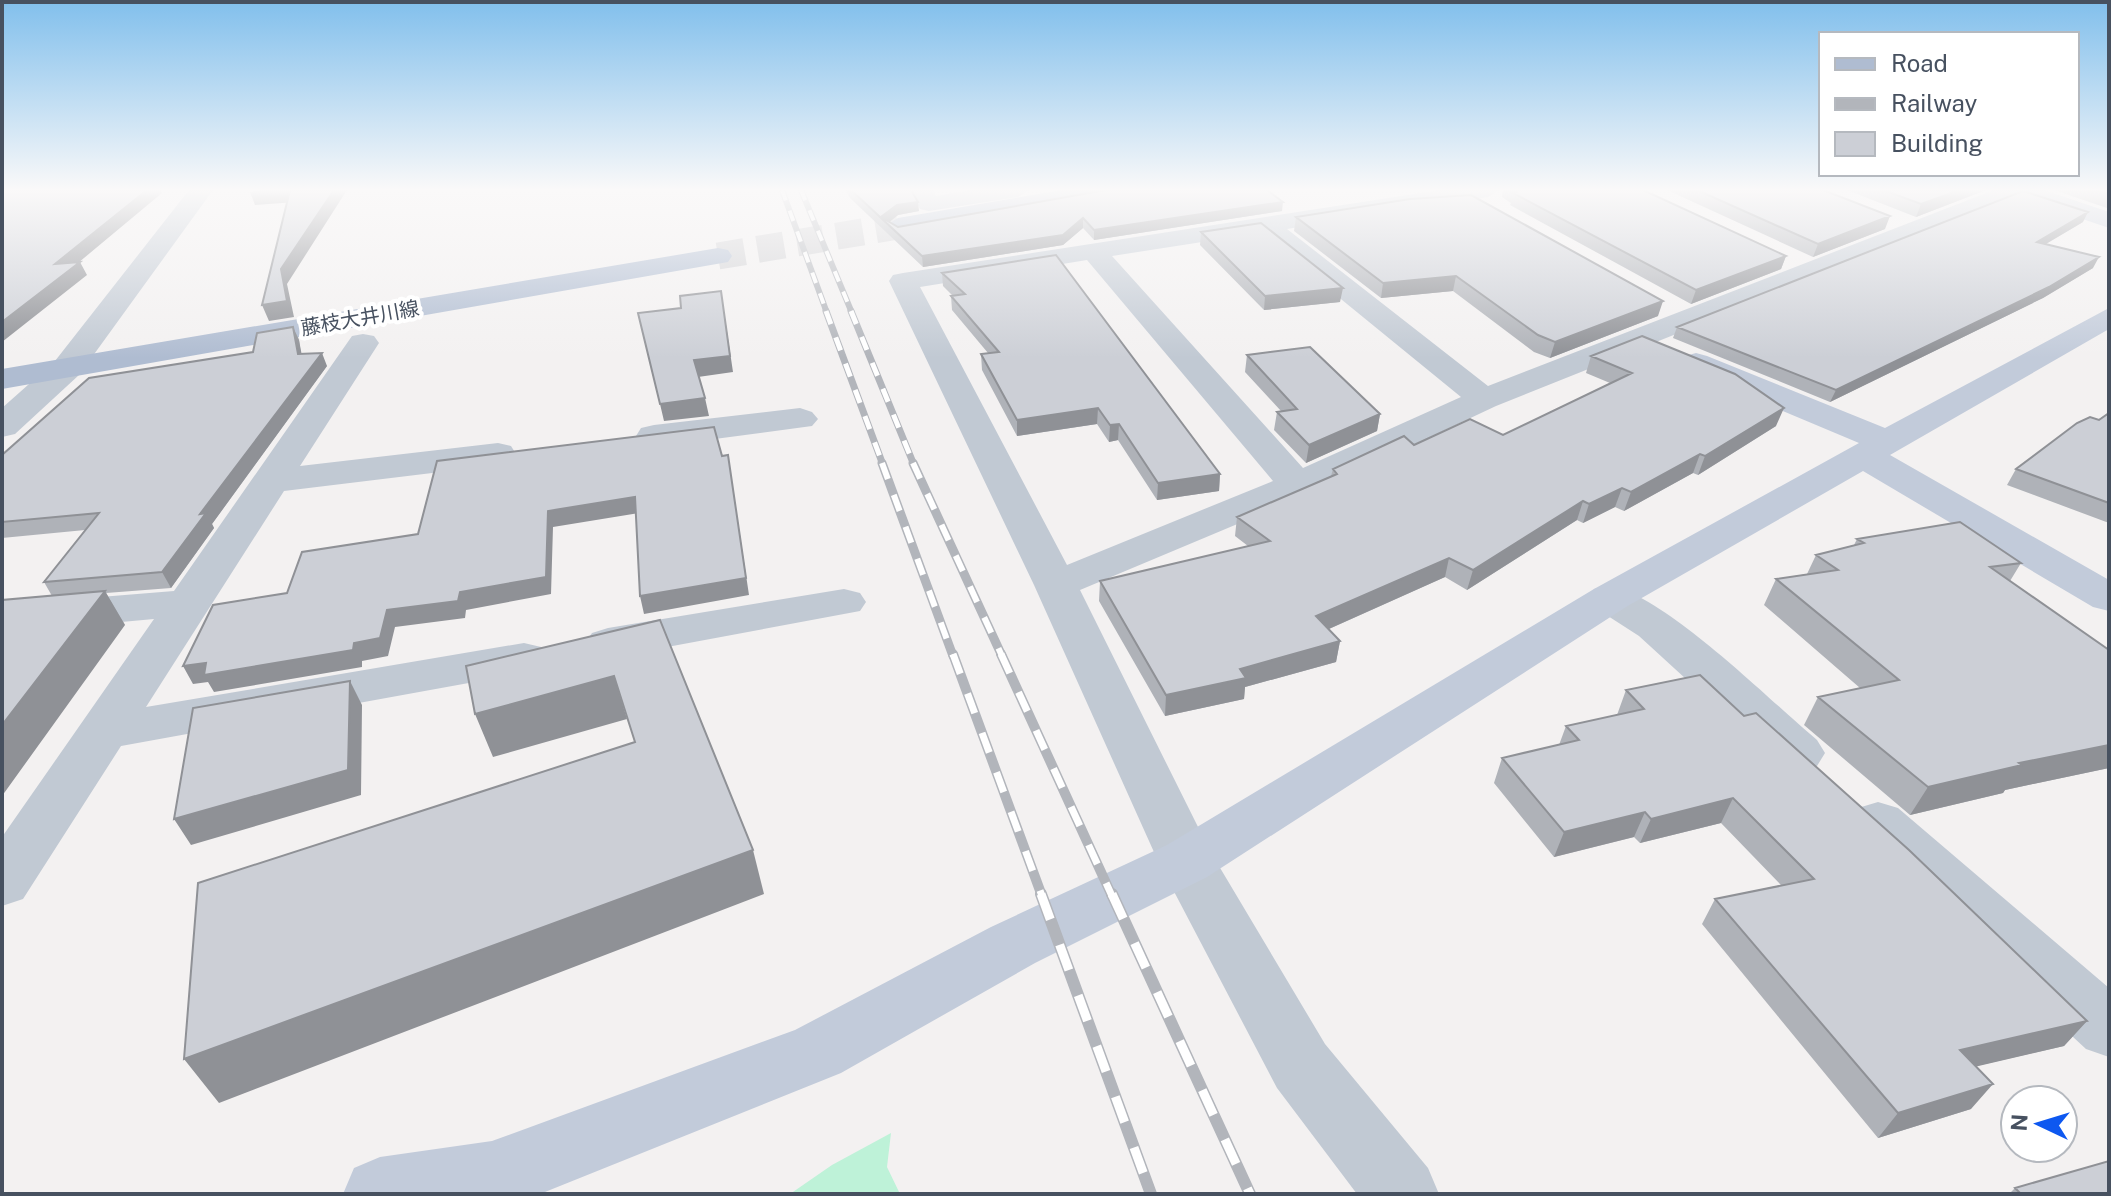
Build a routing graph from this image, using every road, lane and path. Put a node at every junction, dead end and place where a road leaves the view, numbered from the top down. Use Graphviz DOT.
graph roads {
  1 [pos="159,246"];
  2 [pos="1126,246"];
  3 [pos="1292,246"];
  4 [pos="1874,246"];
  5 [pos="1093,251"];
  6 [pos="718,256"];
  7 [pos="1784,257"];
  8 [pos="1813,270"];
  9 [pos="2109,317"];
  10 [pos="1641,340"];
  11 [pos="363,343"];
  12 [pos="67,368"];
  13 [pos="2,379"];
  14 [pos="1484,399"];
  15 [pos="800,419"];
  16 [pos="2,426"];
  17 [pos="613,441"];
  18 [pos="1876,449"];
  19 [pos="535,450"];
  20 [pos="270,481"];
  21 [pos="1297,485"];
  22 [pos="1056,585"];
  23 [pos="1610,598"];
  24 [pos="2109,598"];
  25 [pos="844,602"];
  26 [pos="189,603"];
  27 [pos="2,619"];
  28 [pos="105,731"];
  29 [pos="1187,861"];
  30 [pos="2,883"];
  31 [pos="2109,1028"];
  32 [pos="490,1186"];
  33 [pos="380,1194"];
  34 [pos="1402,1194"];
  1 -- 12 [label="street"];
  2 -- 5 [label="street"];
  3 -- 14 [label="street"];
  4 -- 8 [label="street"];
  5 -- 21 [label="street"];
  5 -- 22 [label="street"];
  6 -- 12 [label="main road, 藤枝大井川線"];
  7 -- 8 [label="street"];
  8 -- 10 [label="street"];
  9 -- 18 [label="street"];
  10 -- 14 [label="street"];
  10 -- 18 [label="street"];
  11 -- 20 [label="street"];
  12 -- 13 [label="main road, 藤枝大井川線"];
  12 -- 16 [label="street"];
  14 -- 21 [label="street"];
  15 -- 17 [label="street"];
  18 -- 23 [label="street"];
  18 -- 24 [label="street"];
  19 -- 20 [label="street"];
  20 -- 26 [label="street"];
  21 -- 22 [label="street"];
  22 -- 29 [label="street"];
  23 -- 29 [label="street"];
  23 -- 31 [label="street"];
  25 -- 28 [label="street"];
  26 -- 27 [label="street"];
  26 -- 28 [label="street"];
  28 -- 30 [label="street"];
  29 -- 32 [label="street"];
  29 -- 34 [label="street"];
  32 -- 33 [label="street"];
}
